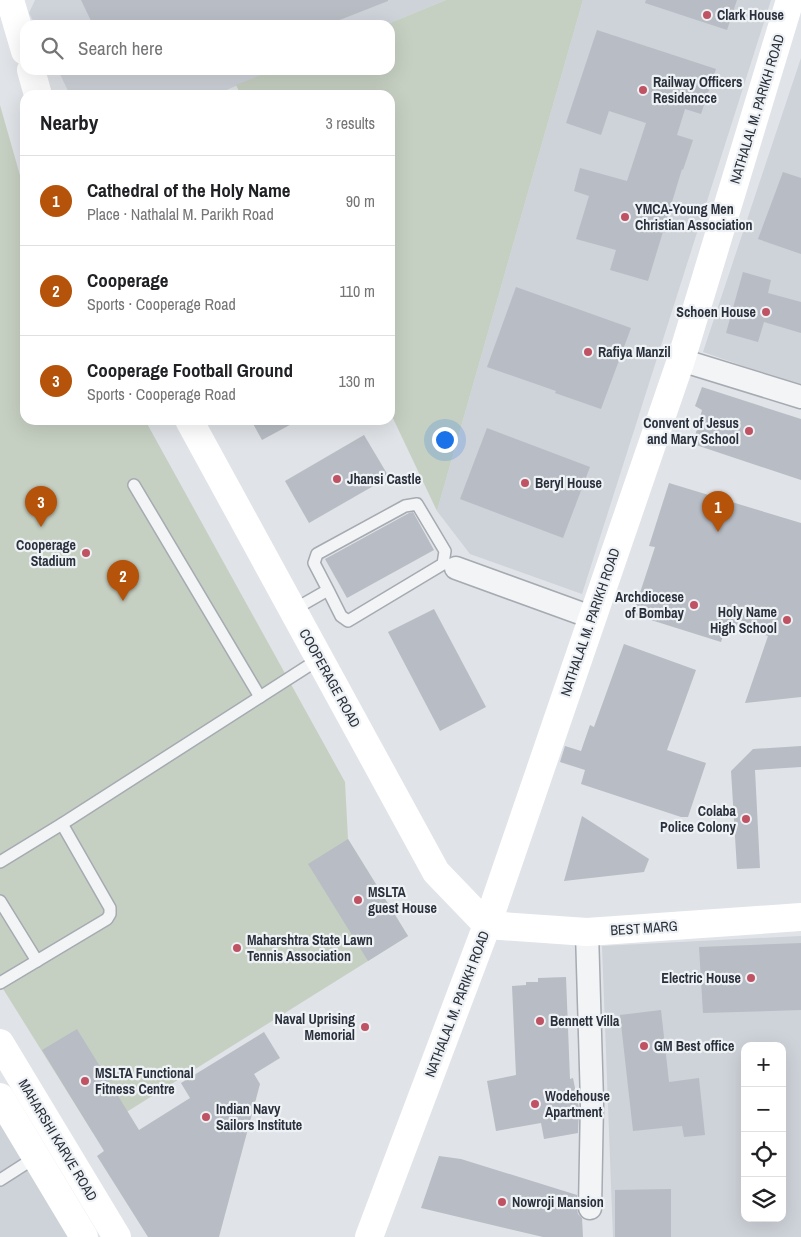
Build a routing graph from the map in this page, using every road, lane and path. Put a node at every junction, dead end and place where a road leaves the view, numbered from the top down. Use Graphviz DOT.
graph roads {
  1 [pos="10,0"];
  2 [pos="790,0"];
  3 [pos="20,34"];
  4 [pos="32,75"];
  5 [pos="37,90"];
  6 [pos="681,360"];
  7 [pos="801,397"];
  8 [pos="192,425"];
  9 [pos="134,485"];
  10 [pos="456,568"];
  11 [pos="328,590"];
  12 [pos="293,610"];
  13 [pos="591,617"];
  14 [pos="320,659"];
  15 [pos="260,697"];
  16 [pos="62,824"];
  17 [pos="0,862"];
  18 [pos="0,901"];
  19 [pos="801,917"];
  20 [pos="487,925"];
  21 [pos="587,932"];
  22 [pos="37,962"];
  23 [pos="0,983"];
  24 [pos="0,1043"];
  25 [pos="0,1097"];
  26 [pos="36,1157"];
  27 [pos="0,1180"];
  28 [pos="590,1208"];
  29 [pos="84,1237"];
  30 [pos="117,1237"];
  31 [pos="369,1237"];
  1 -- 3 [label="street"];
  2 -- 6 [label="street, NATHALAL M. PARIKH ROAD"];
  4 -- 5 [label="street"];
  6 -- 7 [label="street"];
  6 -- 13 [label="street, NATHALAL M. PARIKH ROAD"];
  8 -- 12 [label="street, COOPERAGE ROAD"];
  9 -- 15 [label="lane"];
  10 -- 13 [label="street"];
  11 -- 11 [label="lane"];
  11 -- 12 [label="lane"];
  12 -- 14 [label="street, COOPERAGE ROAD"];
  13 -- 20 [label="street, NATHALAL M. PARIKH ROAD"];
  14 -- 15 [label="lane"];
  14 -- 20 [label="street, COOPERAGE ROAD"];
  15 -- 16 [label="lane"];
  16 -- 17 [label="lane"];
  16 -- 22 [label="lane"];
  18 -- 22 [label="lane"];
  19 -- 21 [label="street, BEST MARG"];
  20 -- 21 [label="street, BEST MARG"];
  20 -- 31 [label="street, NATHALAL M. PARIKH ROAD"];
  21 -- 28 [label="street"];
  22 -- 23 [label="lane"];
  24 -- 30 [label="street, MAHARSHI KARVE ROAD"];
  25 -- 26 [label="street, MAHARSHI KARVE ROAD"];
  26 -- 27 [label="lane"];
  26 -- 29 [label="street, MAHARSHI KARVE ROAD"];
}
